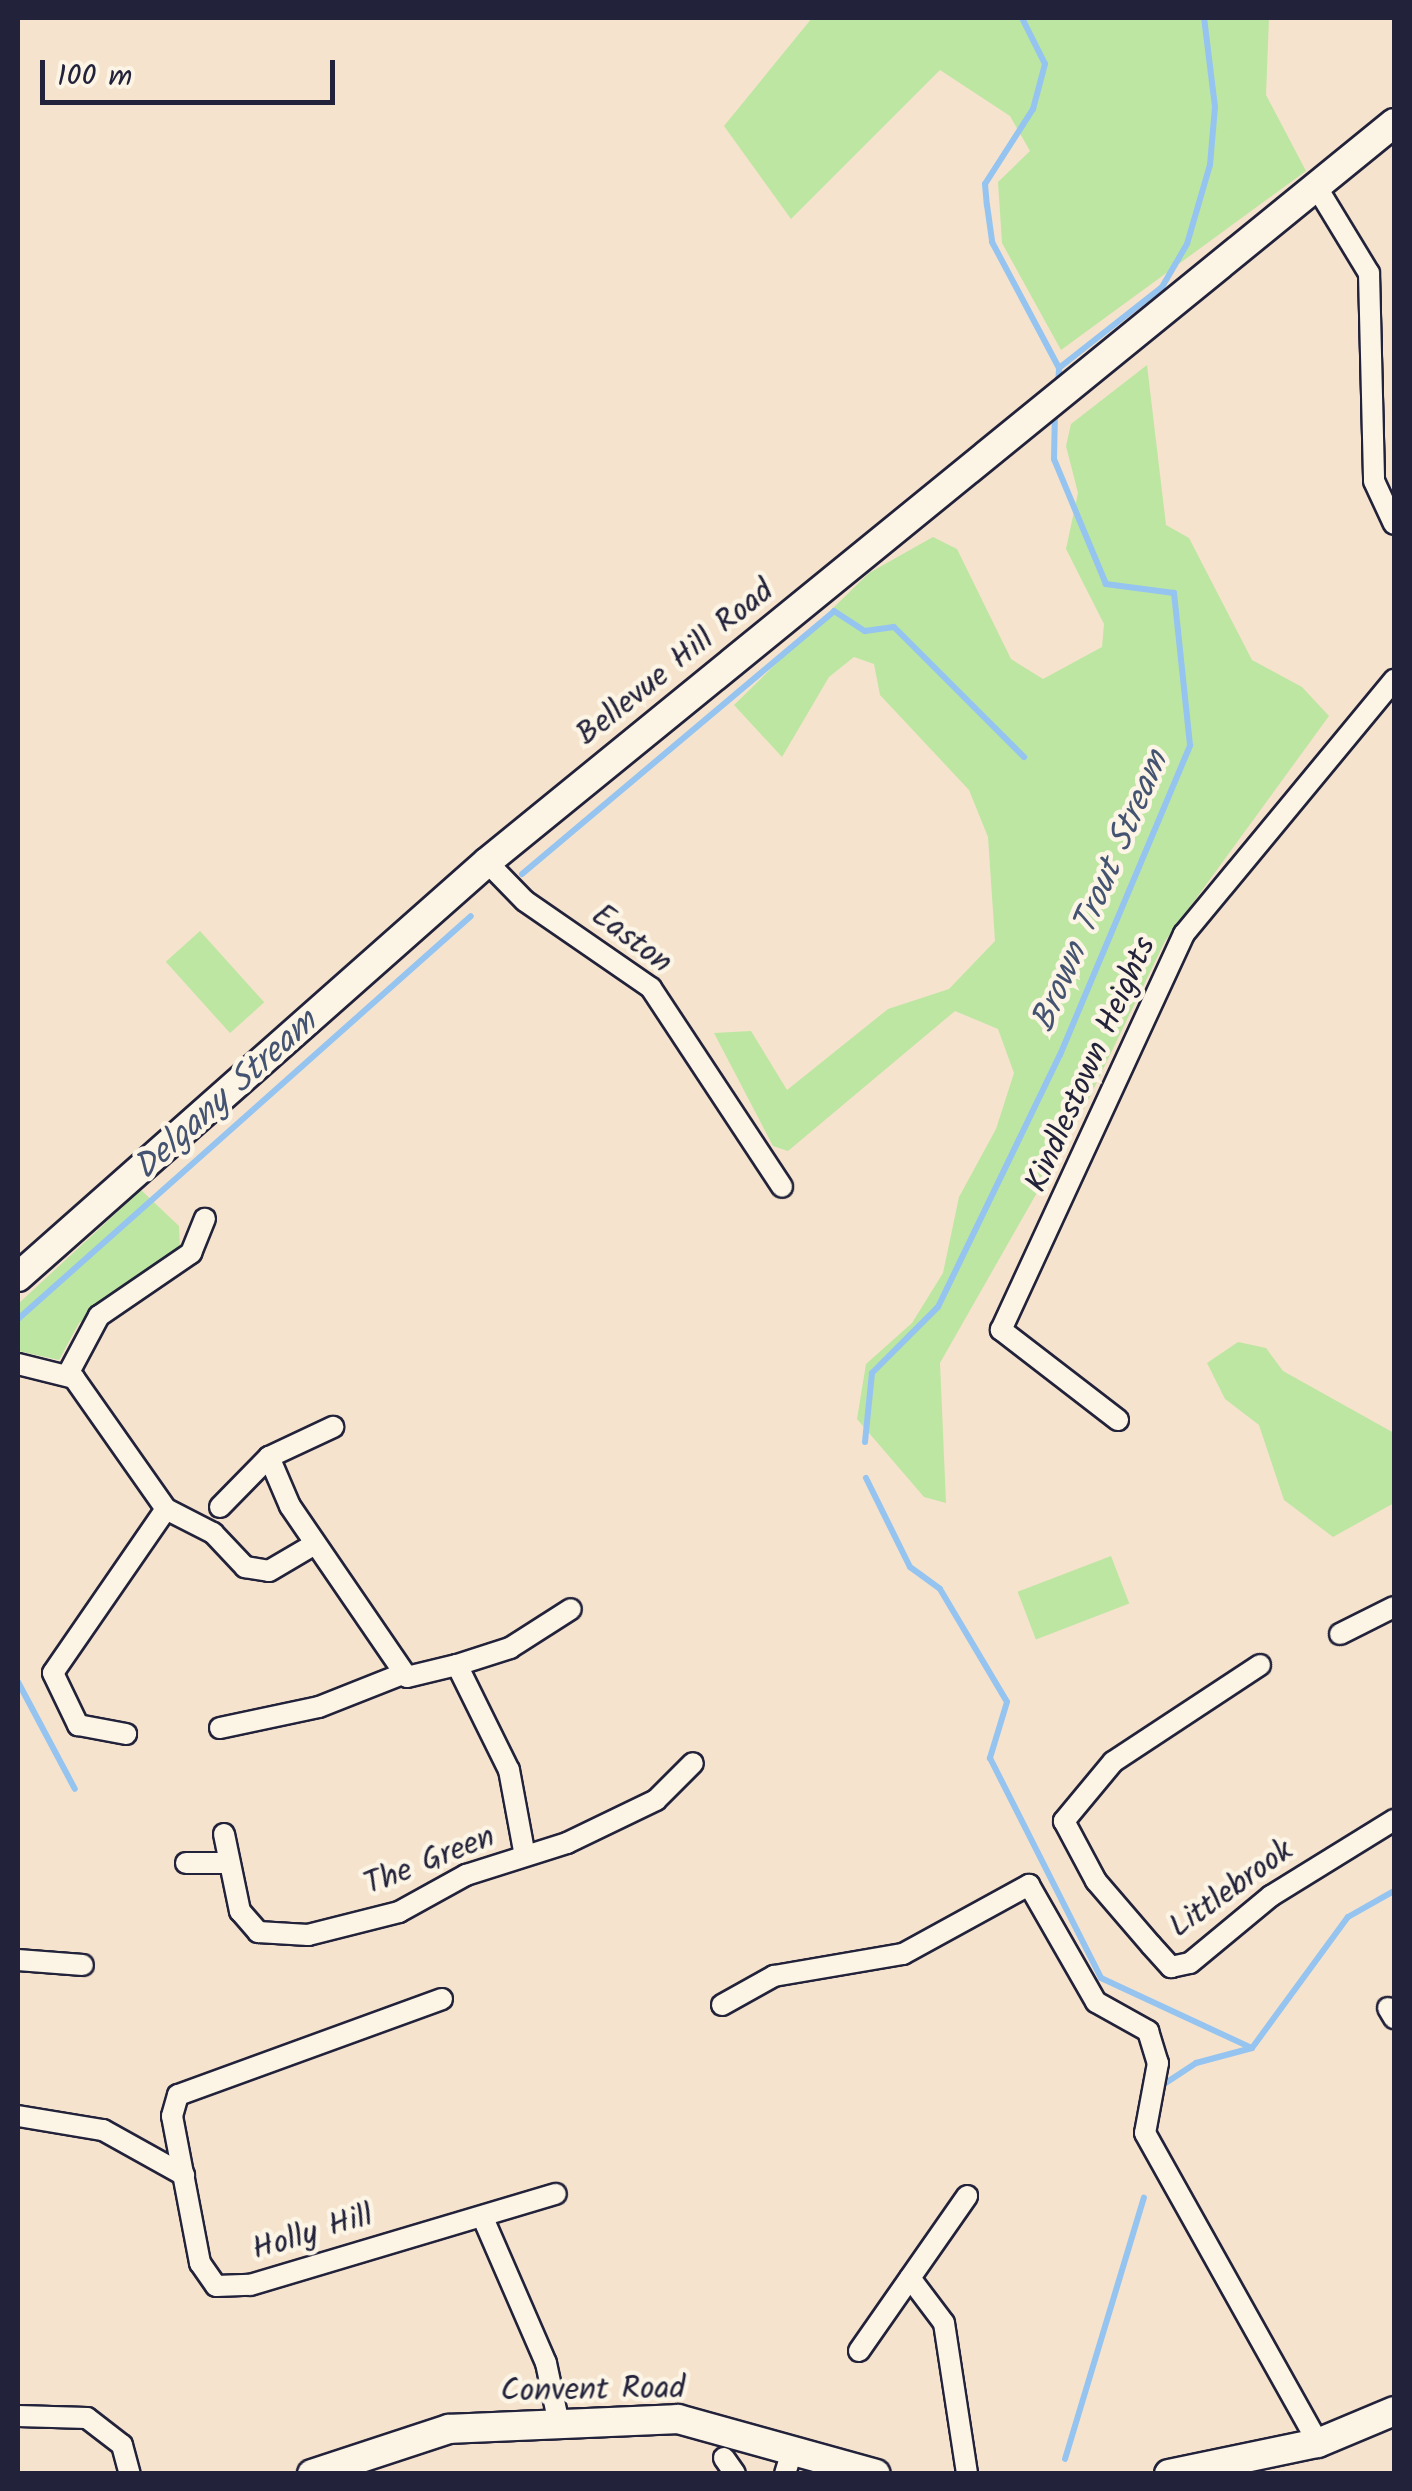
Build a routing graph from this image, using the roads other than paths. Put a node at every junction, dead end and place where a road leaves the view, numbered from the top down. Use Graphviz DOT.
graph roads {
  1 [pos="1394,122"];
  2 [pos="1316,186"];
  3 [pos="1394,524"];
  4 [pos="1394,680"];
  5 [pos="488,862"];
  6 [pos="782,1187"];
  7 [pos="206,1218"];
  8 [pos="18,1277"];
  9 [pos="18,1364"];
  10 [pos="68,1374"];
  11 [pos="1118,1420"];
  12 [pos="333,1427"];
  13 [pos="270,1457"];
  14 [pos="220,1507"];
  15 [pos="166,1509"];
  16 [pos="315,1544"];
  17 [pos="1394,1607"];
  18 [pos="571,1610"];
  19 [pos="1340,1634"];
  20 [pos="458,1665"];
  21 [pos="1260,1665"];
  22 [pos="405,1673"];
  23 [pos="220,1728"];
  24 [pos="126,1734"];
  25 [pos="693,1763"];
  26 [pos="1394,1820"];
  27 [pos="224,1834"];
  28 [pos="525,1856"];
  29 [pos="186,1863"];
  30 [pos="226,1863"];
  31 [pos="18,1960"];
  32 [pos="83,1965"];
  33 [pos="442,1999"];
  34 [pos="722,2005"];
  35 [pos="18,2116"];
  36 [pos="184,2176"];
  37 [pos="556,2194"];
  38 [pos="967,2196"];
  39 [pos="482,2218"];
  40 [pos="910,2278"];
  41 [pos="858,2351"];
  42 [pos="1394,2411"];
  43 [pos="18,2416"];
  44 [pos="559,2424"];
  45 [pos="1318,2443"];
  46 [pos="789,2461"];
  47 [pos="1180,2473"];
  48 [pos="130,2474"];
  49 [pos="312,2474"];
  50 [pos="876,2474"];
  51 [pos="967,2474"];
  1 -- 2 [label="street, Bellevue Hill Road"];
  2 -- 3 [label="street"];
  2 -- 5 [label="street, Bellevue Hill Road"];
  4 -- 11 [label="street, Kindlestown Heights"];
  5 -- 6 [label="street, Easton"];
  5 -- 8 [label="street, Bellevue Hill Road"];
  7 -- 10 [label="street"];
  9 -- 10 [label="street"];
  10 -- 15 [label="street"];
  12 -- 13 [label="street"];
  13 -- 14 [label="street"];
  13 -- 16 [label="street"];
  15 -- 16 [label="street"];
  15 -- 24 [label="street"];
  16 -- 22 [label="street"];
  17 -- 19 [label="street"];
  18 -- 20 [label="street"];
  20 -- 22 [label="street"];
  20 -- 28 [label="street, The Green"];
  21 -- 26 [label="street, Littlebrook"];
  22 -- 23 [label="street"];
  25 -- 28 [label="street, The Green"];
  27 -- 30 [label="street, The Green"];
  28 -- 30 [label="street, The Green"];
  29 -- 30 [label="street"];
  31 -- 32 [label="street"];
  33 -- 36 [label="street, Holly Hill"];
  34 -- 45 [label="street"];
  35 -- 36 [label="street"];
  36 -- 39 [label="street, Holly Hill"];
  37 -- 39 [label="street, Holly Hill"];
  38 -- 40 [label="street"];
  39 -- 44 [label="street"];
  40 -- 41 [label="street"];
  40 -- 51 [label="street"];
  42 -- 45 [label="street"];
  43 -- 48 [label="street"];
  44 -- 46 [label="street, Convent Road"];
  44 -- 49 [label="street, Convent Road"];
  45 -- 47 [label="street"];
  46 -- 50 [label="street, Convent Road"];
}
